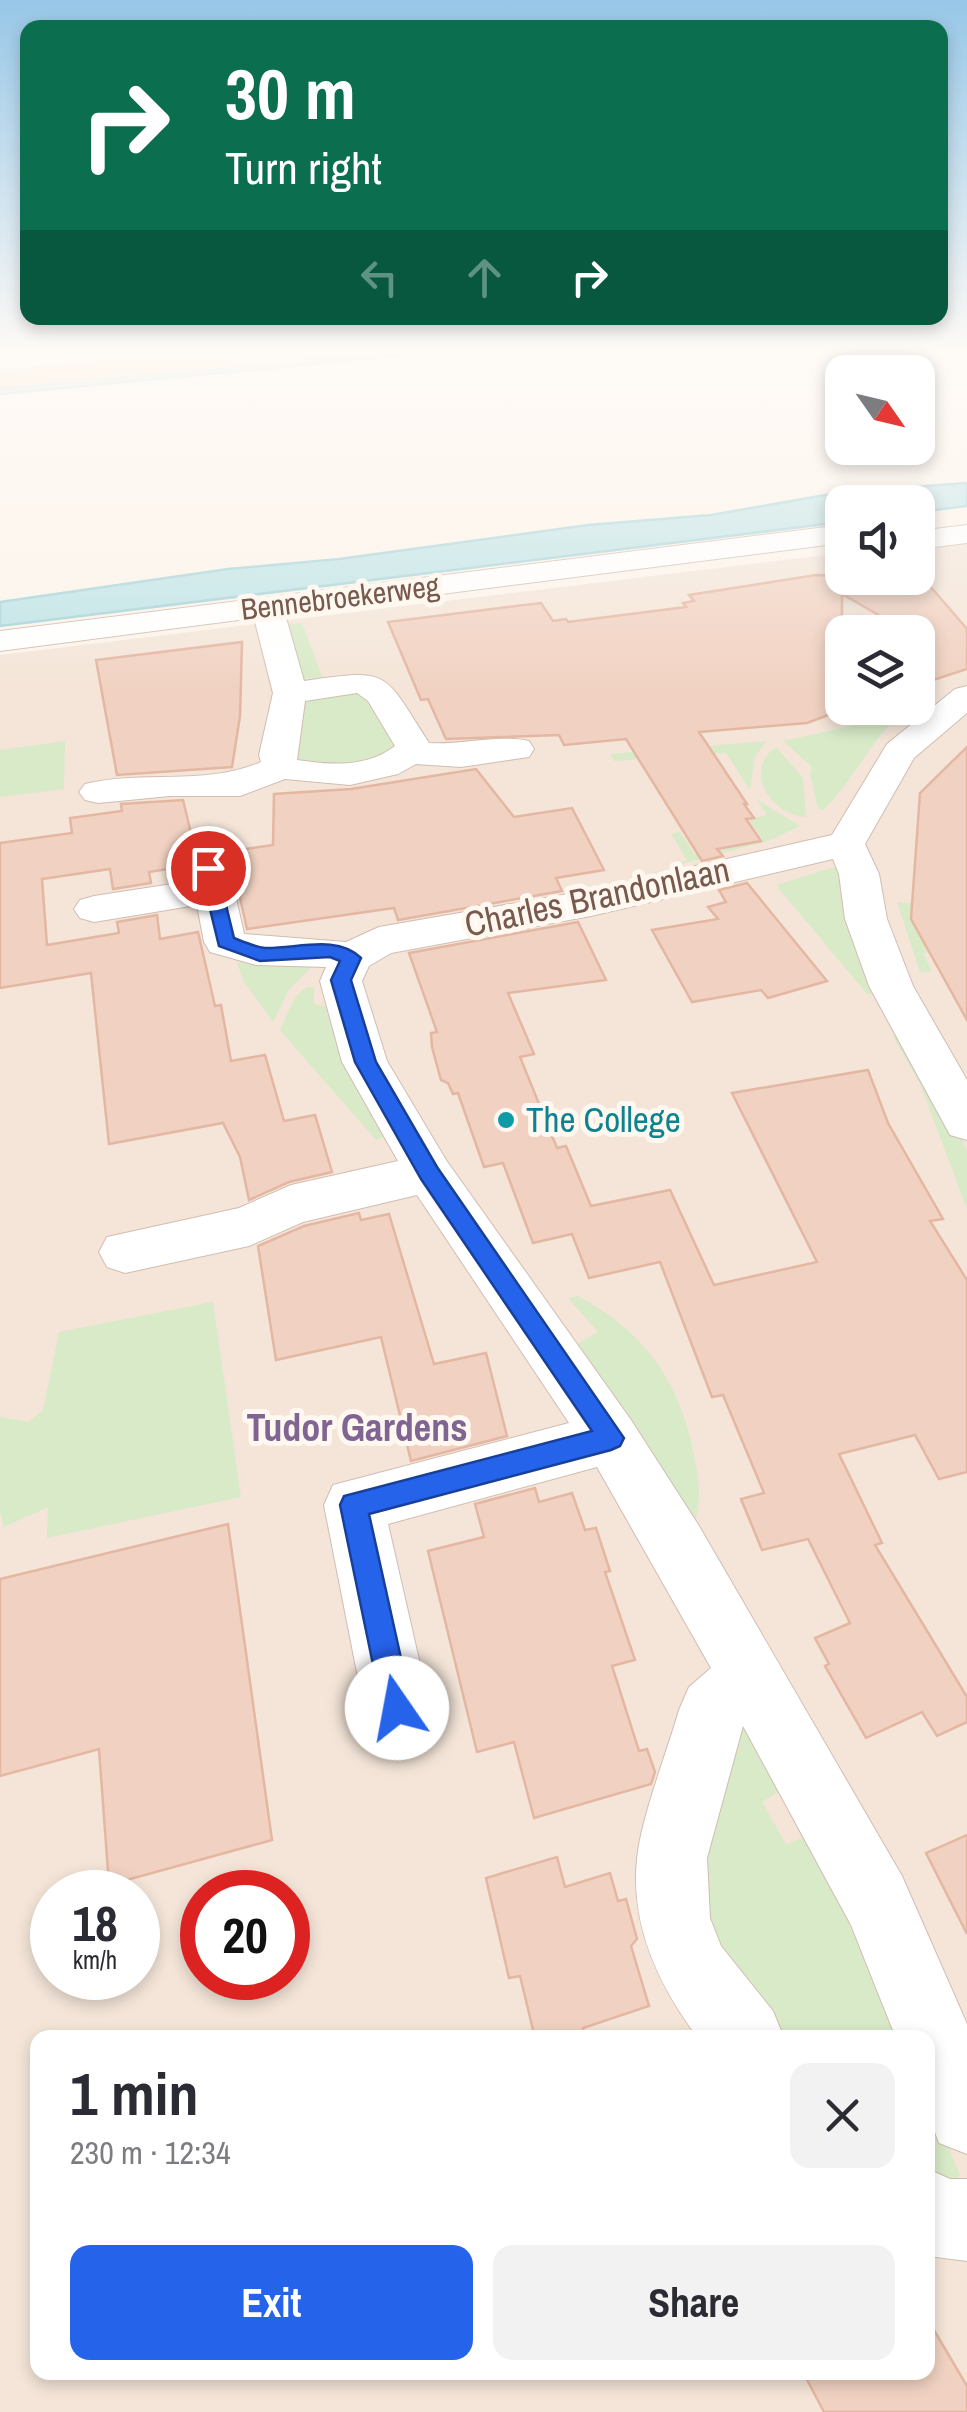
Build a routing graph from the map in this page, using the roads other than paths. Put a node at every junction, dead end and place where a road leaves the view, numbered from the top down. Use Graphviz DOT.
graph roads {
  1 [pos="967,519"];
  2 [pos="935,523"];
  3 [pos="967,534"];
  4 [pos="825,537"];
  5 [pos="935,538"];
  6 [pos="825,551"];
  7 [pos="686,562"];
  8 [pos="267,608"];
  9 [pos="0,641"];
  10 [pos="290,693"];
  11 [pos="967,696"];
  12 [pos="516,749"];
  13 [pos="409,753"];
  14 [pos="281,768"];
  15 [pos="98,792"];
  16 [pos="846,844"];
  17 [pos="94,910"];
  18 [pos="351,958"];
  19 [pos="967,1122"];
  20 [pos="429,1173"];
  21 [pos="125,1252"];
  22 [pos="611,1438"];
  23 [pos="749,1678"];
  24 [pos="397,1708"];
  25 [pos="740,2030"];
  26 [pos="932,2030"];
  27 [pos="935,2038"];
  28 [pos="967,2114"];
  29 [pos="935,2218"];
  30 [pos="967,2220"];
  1 -- 2 [label="street"];
  3 -- 5 [label="street"];
  4 -- 7 [label="street, Bennebroekerweg"];
  6 -- 7 [label="street, Bennebroekerweg"];
  7 -- 8 [label="street, Bennebroekerweg"];
  8 -- 9 [label="street, Bennebroekerweg"];
  8 -- 10 [label="street"];
  10 -- 13 [label="street"];
  10 -- 14 [label="street"];
  11 -- 16 [label="street"];
  12 -- 13 [label="street"];
  13 -- 14 [label="street"];
  14 -- 15 [label="street"];
  16 -- 18 [label="street, Charles Brandonlaan"];
  16 -- 19 [label="street"];
  17 -- 18 [label="street"];
  18 -- 20 [label="street"];
  20 -- 21 [label="street"];
  20 -- 22 [label="street"];
  22 -- 23 [label="street"];
  22 -- 24 [label="street"];
  23 -- 25 [label="street"];
  23 -- 26 [label="street"];
  27 -- 28 [label="street"];
  29 -- 30 [label="street"];
}
